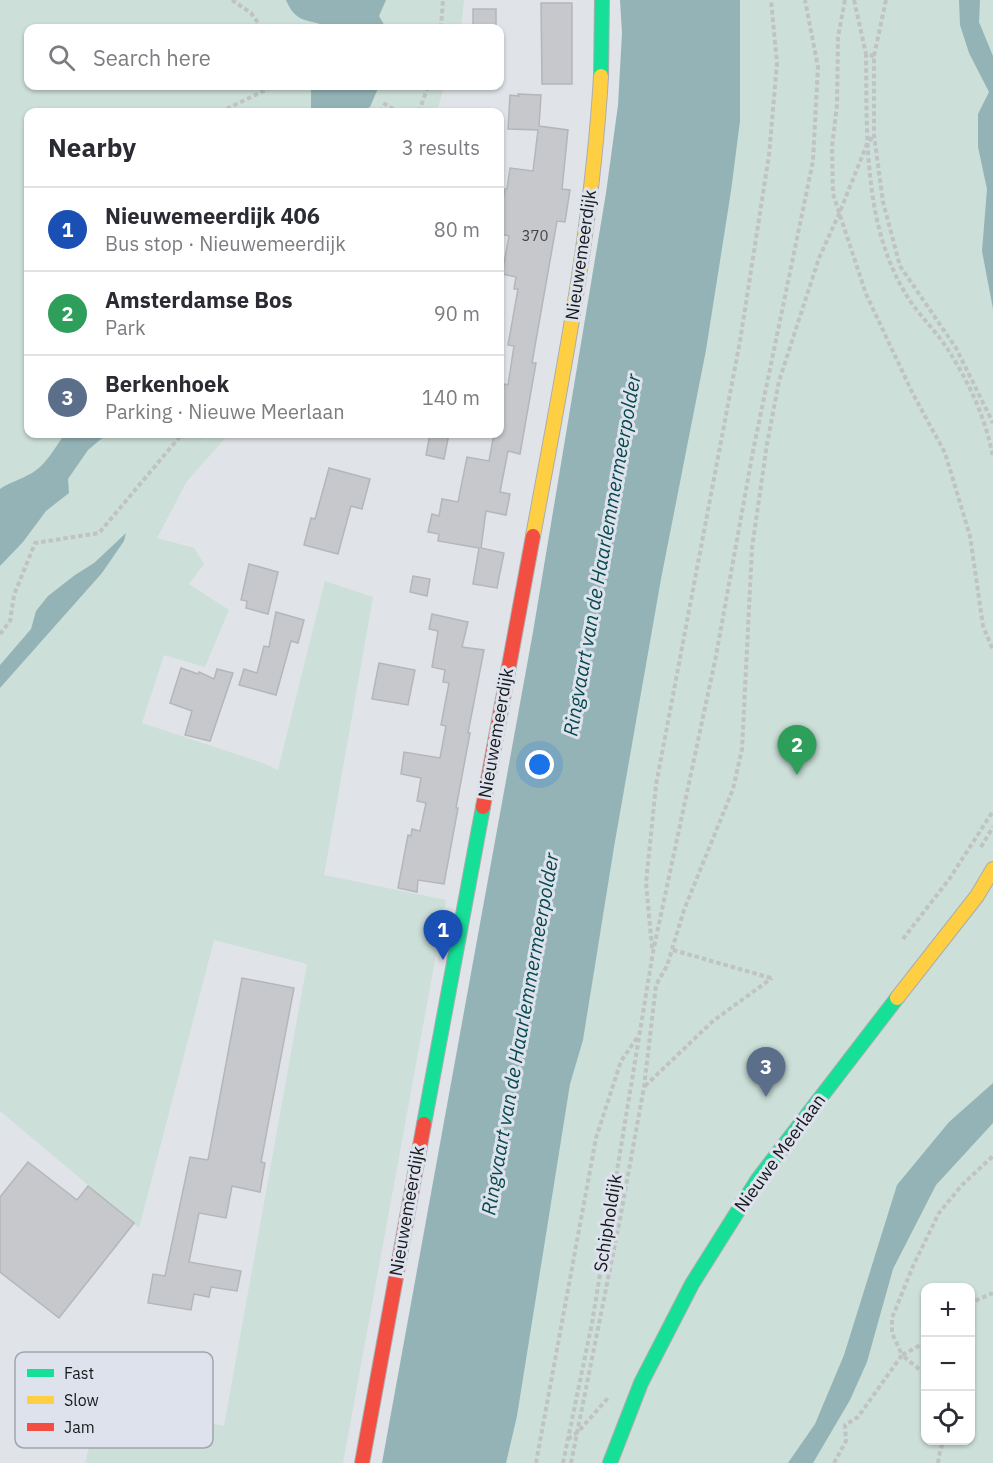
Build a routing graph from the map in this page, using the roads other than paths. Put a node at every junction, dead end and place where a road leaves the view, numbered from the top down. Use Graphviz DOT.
graph roads {
  1 [pos="602,0"];
  2 [pos="993,869"];
  3 [pos="362,1463"];
  4 [pos="610,1463"];
  1 -- 3 [label="street, Nieuwemeerdijk"];
  2 -- 4 [label="street, Nieuwe Meerlaan"];
}
